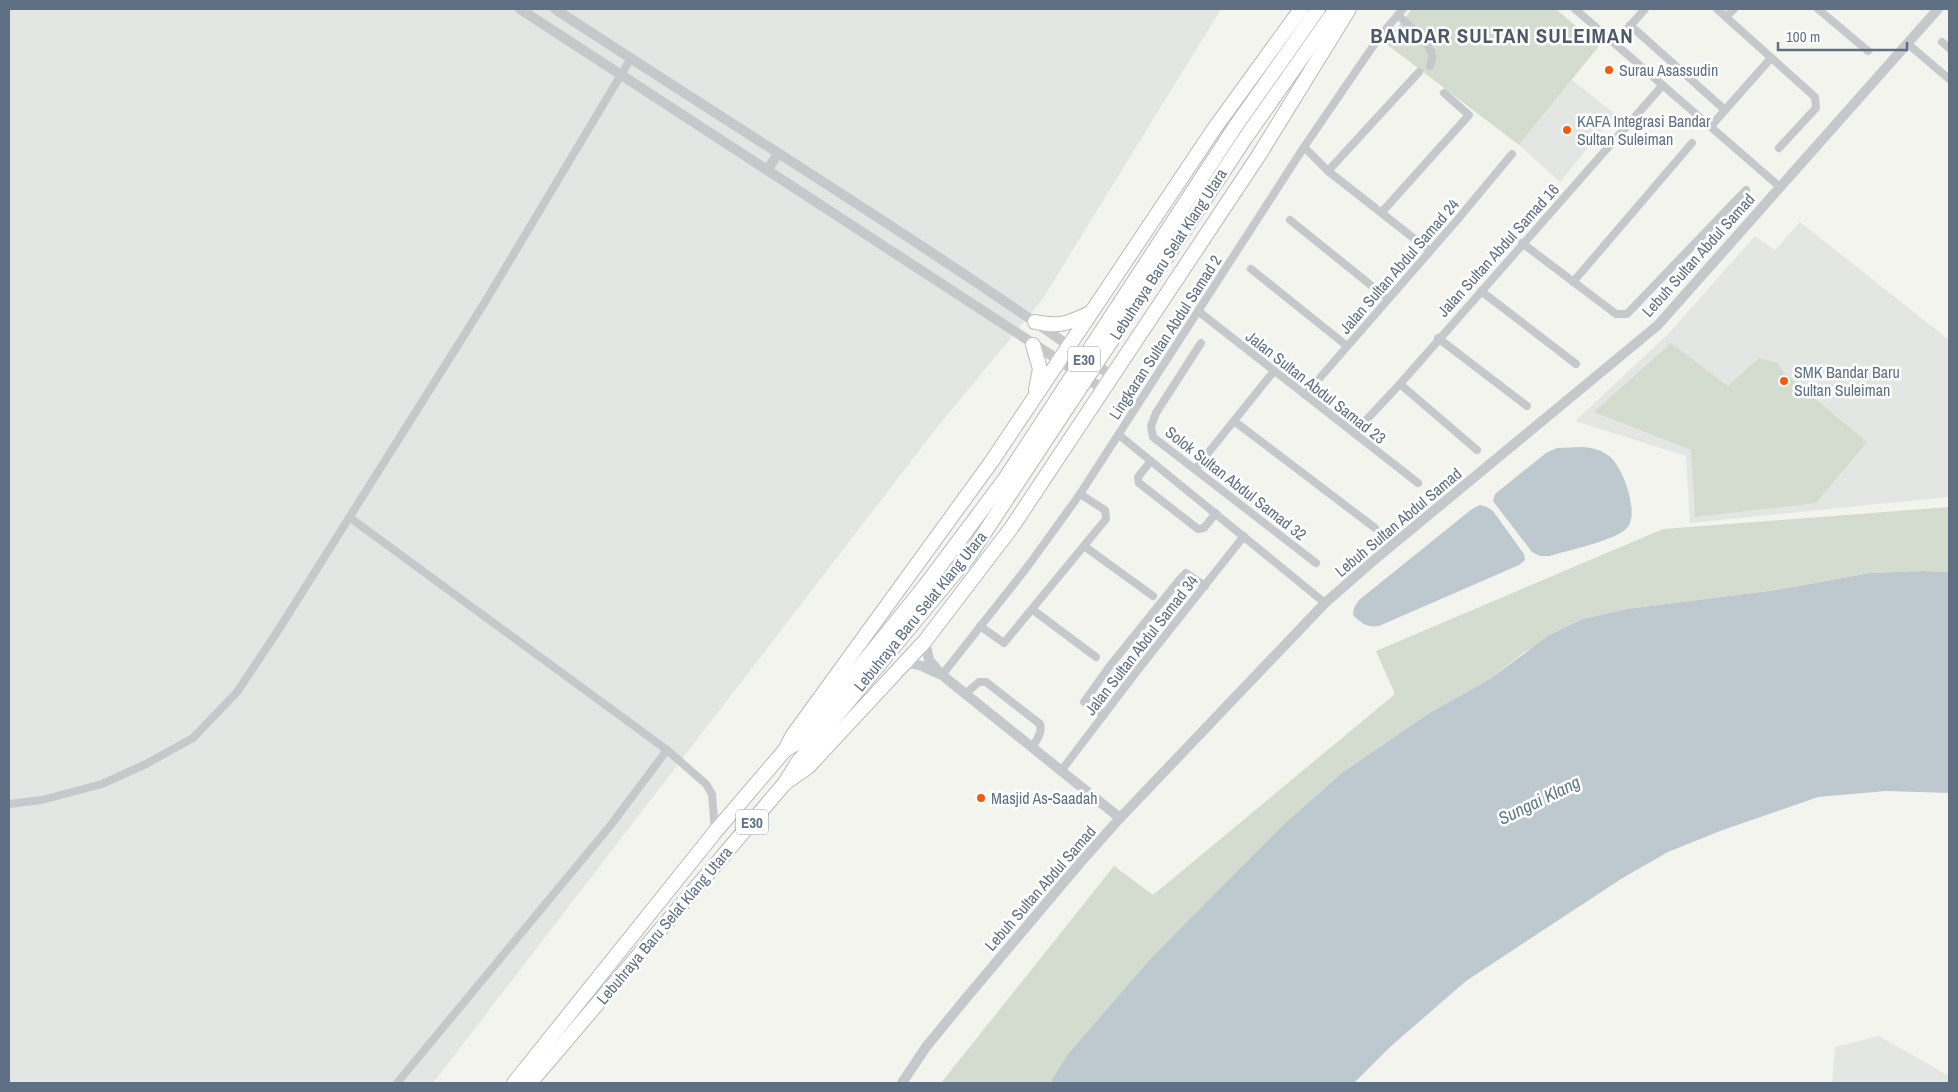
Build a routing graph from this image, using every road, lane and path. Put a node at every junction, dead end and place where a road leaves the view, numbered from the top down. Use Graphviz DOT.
graph roads {
  1 [pos="520,9"];
  2 [pos="556,9"];
  3 [pos="1301,9"];
  4 [pos="1318,9"];
  5 [pos="1336,9"];
  6 [pos="1349,9"];
  7 [pos="1403,9"];
  8 [pos="1576,9"];
  9 [pos="1645,9"];
  10 [pos="1717,9"];
  11 [pos="1734,9"];
  12 [pos="1818,9"];
  13 [pos="1938,9"];
  14 [pos="1398,16"];
  15 [pos="1726,17"];
  16 [pos="1630,25"];
  17 [pos="1942,42"];
  18 [pos="1615,43"];
  19 [pos="1908,44"];
  20 [pos="1949,48"];
  21 [pos="1868,51"];
  22 [pos="631,58"];
  23 [pos="1771,58"];
  24 [pos="1430,66"];
  25 [pos="1419,72"];
  26 [pos="620,76"];
  27 [pos="1949,79"];
  28 [pos="1662,86"];
  29 [pos="1444,93"];
  30 [pos="1725,110"];
  31 [pos="1712,126"];
  32 [pos="1692,143"];
  33 [pos="1304,147"];
  34 [pos="1779,148"];
  35 [pos="778,154"];
  36 [pos="1512,154"];
  37 [pos="767,170"];
  38 [pos="1328,171"];
  39 [pos="1780,187"];
  40 [pos="1746,190"];
  41 [pos="1382,212"];
  42 [pos="1290,220"];
  43 [pos="1522,243"];
  44 [pos="1430,251"];
  45 [pos="1251,269"];
  46 [pos="1573,282"];
  47 [pos="1481,291"];
  48 [pos="1388,299"];
  49 [pos="1198,311"];
  50 [pos="1088,314"];
  51 [pos="1035,322"];
  52 [pos="1438,338"];
  53 [pos="1201,343"];
  54 [pos="1032,344"];
  55 [pos="1069,345"];
  56 [pos="1347,346"];
  57 [pos="1059,362"];
  58 [pos="1576,364"];
  59 [pos="1274,371"];
  60 [pos="1112,376"];
  61 [pos="1400,384"];
  62 [pos="1103,390"];
  63 [pos="1305,395"];
  64 [pos="1034,398"];
  65 [pos="1527,406"];
  66 [pos="1234,421"];
  67 [pos="1354,433"];
  68 [pos="1119,435"];
  69 [pos="1477,450"];
  70 [pos="1151,461"];
  71 [pos="1196,468"];
  72 [pos="1418,484"];
  73 [pos="1080,494"];
  74 [pos="1216,513"];
  75 [pos="349,517"];
  76 [pos="1375,528"];
  77 [pos="1244,536"];
  78 [pos="1084,546"];
  79 [pos="1316,563"];
  80 [pos="1205,586"];
  81 [pos="1153,596"];
  82 [pos="1325,603"];
  83 [pos="1033,610"];
  84 [pos="980,626"];
  85 [pos="925,641"];
  86 [pos="1096,657"];
  87 [pos="905,662"];
  88 [pos="942,676"];
  89 [pos="965,694"];
  90 [pos="1104,715"];
  91 [pos="1032,748"];
  92 [pos="667,750"];
  93 [pos="785,750"];
  94 [pos="1061,771"];
  95 [pos="785,783"];
  96 [pos="9,804"];
  97 [pos="1120,818"];
  98 [pos="715,832"];
  99 [pos="397,1083"];
  100 [pos="514,1083"];
  101 [pos="530,1083"];
  102 [pos="902,1083"];
  1 -- 26 [label="street"];
  2 -- 22 [label="street"];
  3 -- 50 [label="highway"];
  4 -- 93 [label="highway, Lebuhraya Baru Selat Klang Utara / E30, bridge"];
  5 -- 95 [label="highway, Lebuhraya Baru Selat Klang Utara / E30, bridge"];
  6 -- 60 [label="highway"];
  7 -- 14 [label="street, Lingkaran Sultan Abdul Samad 2"];
  8 -- 18 [label="street"];
  9 -- 16 [label="street"];
  10 -- 15 [label="street"];
  11 -- 15 [label="street"];
  12 -- 21 [label="street"];
  13 -- 19 [label="street, Lebuh Sultan Abdul Samad"];
  14 -- 24 [label="street"];
  14 -- 33 [label="street, Lingkaran Sultan Abdul Samad 2"];
  15 -- 23 [label="street"];
  16 -- 18 [label="street"];
  16 -- 30 [label="street"];
  17 -- 20 [label="street"];
  18 -- 28 [label="street"];
  19 -- 27 [label="street"];
  19 -- 39 [label="street, Lebuh Sultan Abdul Samad"];
  22 -- 26 [label="street"];
  22 -- 35 [label="street"];
  23 -- 30 [label="street"];
  23 -- 34 [label="street"];
  25 -- 38 [label="street"];
  26 -- 37 [label="street"];
  26 -- 75 [label="street"];
  28 -- 31 [label="street"];
  28 -- 43 [label="street, Jalan Sultan Abdul Samad 16"];
  29 -- 41 [label="street"];
  30 -- 31 [label="street"];
  31 -- 39 [label="street"];
  32 -- 46 [label="street"];
  33 -- 38 [label="street"];
  33 -- 49 [label="street, Lingkaran Sultan Abdul Samad 2"];
  35 -- 37 [label="street"];
  35 -- 51 [label="street"];
  36 -- 44 [label="street, Jalan Sultan Abdul Samad 24"];
  37 -- 54 [label="street"];
  38 -- 41 [label="street"];
  39 -- 82 [label="street, Lebuh Sultan Abdul Samad"];
  40 -- 46 [label="street"];
  41 -- 44 [label="street"];
  42 -- 48 [label="street"];
  43 -- 46 [label="street"];
  43 -- 47 [label="street, Jalan Sultan Abdul Samad 16"];
  44 -- 48 [label="street, Jalan Sultan Abdul Samad 24"];
  45 -- 56 [label="street"];
  47 -- 52 [label="street, Jalan Sultan Abdul Samad 16"];
  47 -- 58 [label="street"];
  48 -- 56 [label="street, Jalan Sultan Abdul Samad 24"];
  49 -- 59 [label="street, Jalan Sultan Abdul Samad 23"];
  49 -- 68 [label="street, Lingkaran Sultan Abdul Samad 2"];
  50 -- 51 [label="highway"];
  50 -- 55 [label="highway"];
  51 -- 55 [label="street"];
  52 -- 61 [label="street, Jalan Sultan Abdul Samad 16"];
  52 -- 65 [label="street"];
  53 -- 71 [label="street, Solok Sultan Abdul Samad 32"];
  54 -- 57 [label="street"];
  54 -- 64 [label="highway"];
  55 -- 57 [label="highway"];
  55 -- 60 [label="street"];
  56 -- 63 [label="street, Jalan Sultan Abdul Samad 24"];
  57 -- 62 [label="street"];
  57 -- 64 [label="highway"];
  59 -- 63 [label="street, Jalan Sultan Abdul Samad 23"];
  59 -- 66 [label="street"];
  60 -- 62 [label="highway"];
  61 -- 67 [label="street, Jalan Sultan Abdul Samad 16"];
  61 -- 69 [label="street"];
  62 -- 85 [label="highway"];
  63 -- 67 [label="street, Jalan Sultan Abdul Samad 23"];
  64 -- 93 [label="highway"];
  66 -- 71 [label="street"];
  66 -- 76 [label="street"];
  67 -- 72 [label="street, Jalan Sultan Abdul Samad 23"];
  68 -- 70 [label="street"];
  68 -- 73 [label="street, Lingkaran Sultan Abdul Samad 2"];
  70 -- 74 [label="street"];
  70 -- 74 [label="street"];
  71 -- 79 [label="street, Solok Sultan Abdul Samad 32"];
  73 -- 78 [label="street"];
  73 -- 84 [label="street, Lingkaran Sultan Abdul Samad 2"];
  74 -- 77 [label="street"];
  75 -- 92 [label="street"];
  75 -- 96 [label="street"];
  77 -- 80 [label="street, Jalan Sultan Abdul Samad 34"];
  77 -- 82 [label="street"];
  78 -- 81 [label="street"];
  78 -- 83 [label="street"];
  80 -- 90 [label="street, Jalan Sultan Abdul Samad 34"];
  80 -- 90 [label="street"];
  82 -- 97 [label="street, Lebuh Sultan Abdul Samad"];
  83 -- 84 [label="street"];
  83 -- 86 [label="street"];
  84 -- 88 [label="street, Lingkaran Sultan Abdul Samad 2"];
  85 -- 87 [label="highway"];
  85 -- 88 [label="street"];
  87 -- 88 [label="street"];
  87 -- 95 [label="highway"];
  88 -- 89 [label="street"];
  89 -- 91 [label="street"];
  89 -- 91 [label="street"];
  90 -- 94 [label="street, Jalan Sultan Abdul Samad 34"];
  91 -- 94 [label="street"];
  92 -- 98 [label="street"];
  92 -- 99 [label="street"];
  93 -- 98 [label="highway, Lebuhraya Baru Selat Klang Utara / E30"];
  94 -- 97 [label="street"];
  95 -- 101 [label="highway, Lebuhraya Baru Selat Klang Utara / E30"];
  97 -- 102 [label="street, Lebuh Sultan Abdul Samad"];
  98 -- 100 [label="highway, Lebuhraya Baru Selat Klang Utara / E30"];
}
